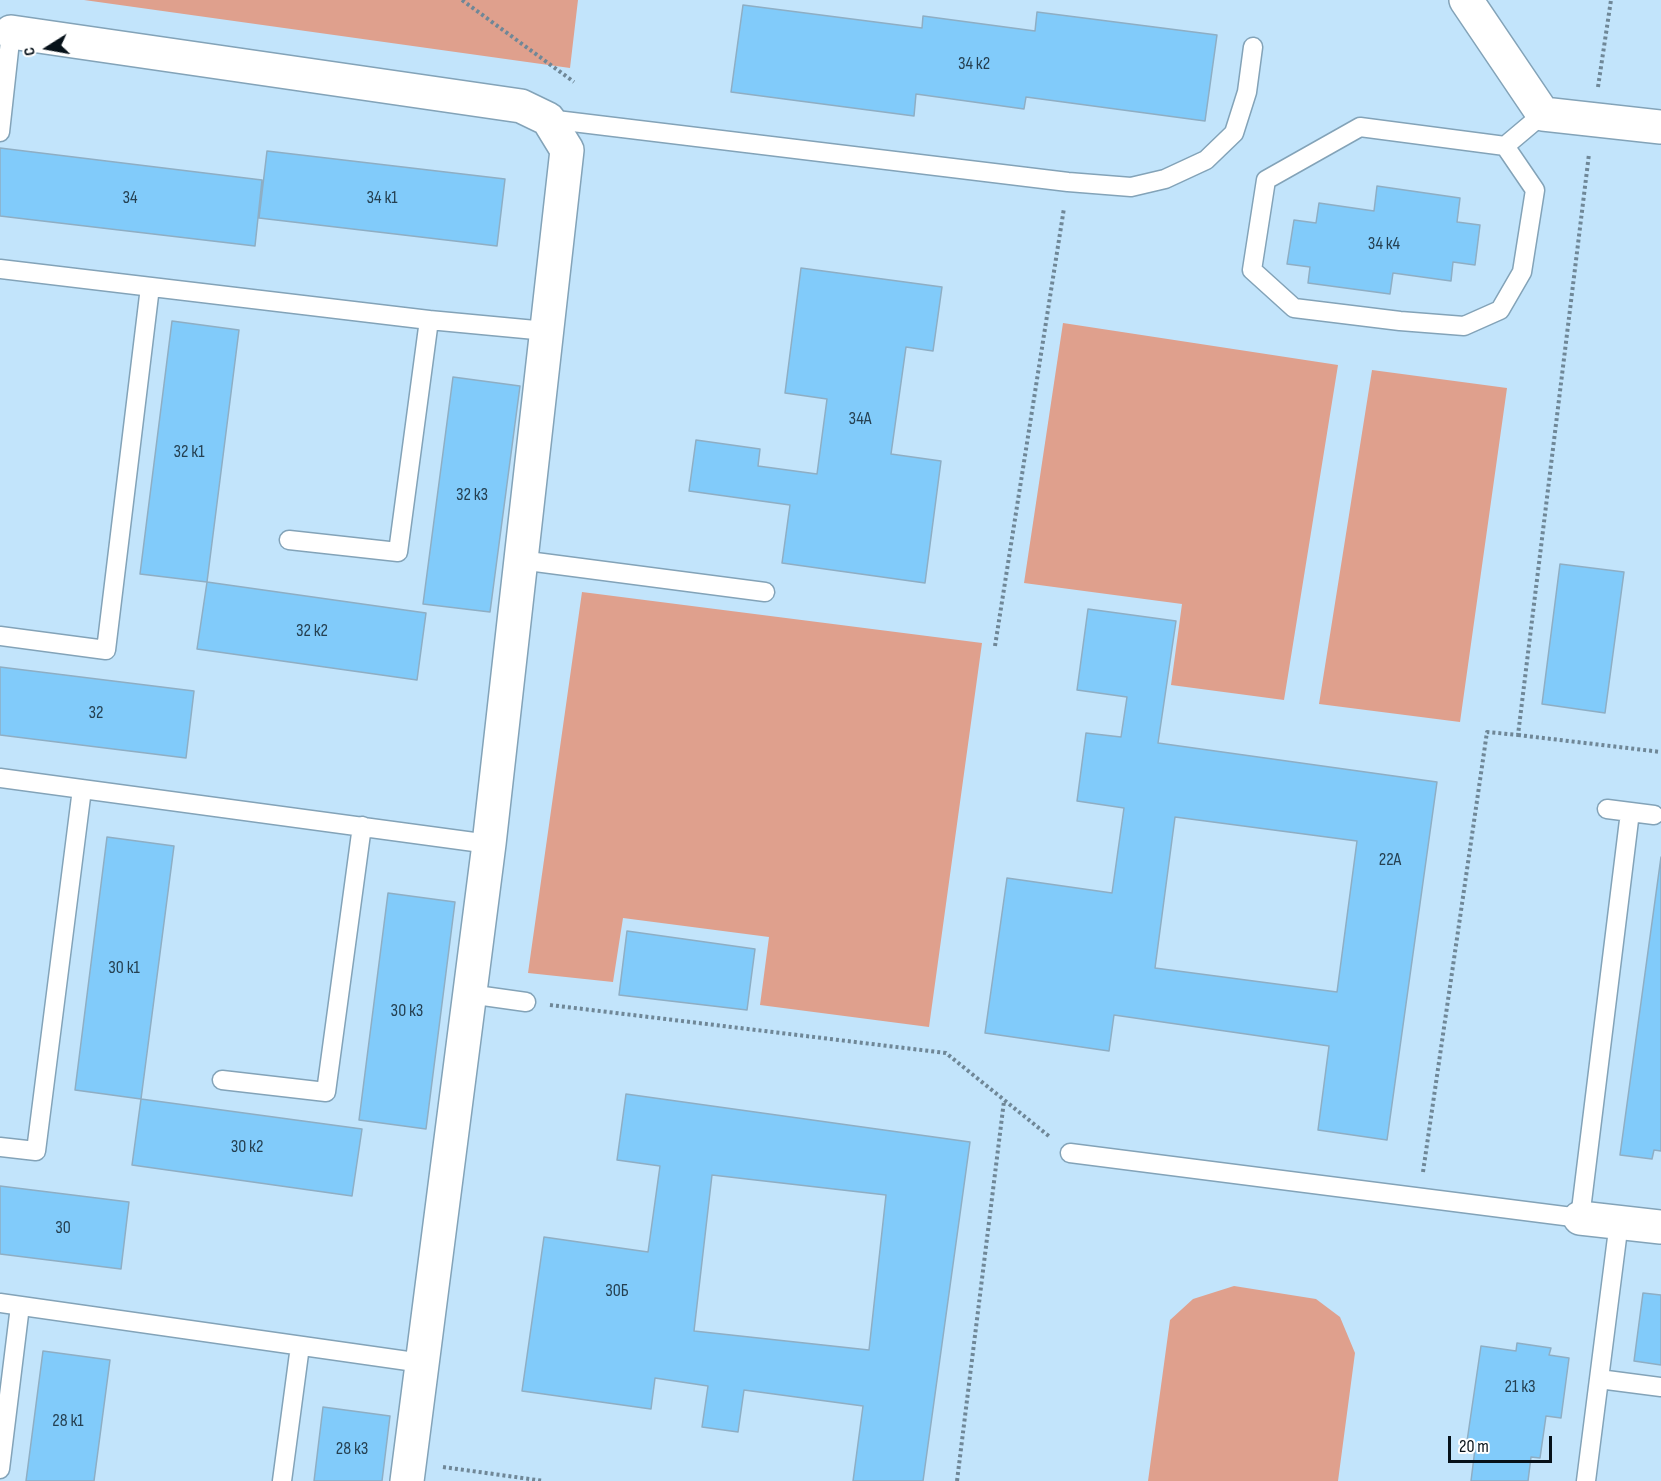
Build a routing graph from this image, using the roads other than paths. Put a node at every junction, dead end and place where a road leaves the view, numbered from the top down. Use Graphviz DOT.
graph roads {
  1 [pos="1466,0"];
  2 [pos="5,32"];
  3 [pos="1253,47"];
  4 [pos="1543,114"];
  5 [pos="548,119"];
  6 [pos="1661,127"];
  7 [pos="0,132"];
  8 [pos="1505,146"];
  9 [pos="0,269"];
  10 [pos="150,287"];
  11 [pos="429,320"];
  12 [pos="546,331"];
  13 [pos="289,540"];
  14 [pos="520,560"];
  15 [pos="765,592"];
  16 [pos="0,636"];
  17 [pos="0,778"];
  18 [pos="82,789"];
  19 [pos="1607,809"];
  20 [pos="1630,812"];
  21 [pos="1654,815"];
  22 [pos="362,826"];
  23 [pos="489,844"];
  24 [pos="470,994"];
  25 [pos="526,1002"];
  26 [pos="222,1080"];
  27 [pos="0,1147"];
  28 [pos="1070,1153"];
  29 [pos="1580,1218"];
  30 [pos="1619,1222"];
  31 [pos="1661,1227"];
  32 [pos="0,1303"];
  33 [pos="20,1306"];
  34 [pos="300,1346"];
  35 [pos="422,1363"];
  36 [pos="1599,1379"];
  37 [pos="1661,1387"];
  38 [pos="0,1469"];
  39 [pos="408,1471"];
  40 [pos="282,1481"];
  41 [pos="1586,1481"];
  1 -- 4 [label="street"];
  2 -- 5 [label="street"];
  2 -- 7 [label="lane"];
  3 -- 5 [label="lane"];
  4 -- 6 [label="street"];
  4 -- 8 [label="lane"];
  5 -- 12 [label="street"];
  8 -- 8 [label="lane"];
  9 -- 10 [label="lane"];
  10 -- 11 [label="lane"];
  10 -- 16 [label="lane"];
  11 -- 12 [label="lane"];
  11 -- 13 [label="lane"];
  12 -- 14 [label="street"];
  14 -- 15 [label="lane"];
  14 -- 23 [label="street"];
  17 -- 18 [label="lane"];
  18 -- 22 [label="lane"];
  18 -- 27 [label="lane"];
  19 -- 20 [label="lane"];
  20 -- 21 [label="lane"];
  20 -- 29 [label="lane"];
  22 -- 23 [label="lane"];
  22 -- 26 [label="lane"];
  23 -- 24 [label="street"];
  24 -- 25 [label="lane"];
  24 -- 35 [label="street"];
  28 -- 29 [label="lane"];
  29 -- 30 [label="street"];
  30 -- 31 [label="street"];
  30 -- 36 [label="lane"];
  32 -- 33 [label="lane"];
  33 -- 34 [label="lane"];
  33 -- 38 [label="lane"];
  34 -- 35 [label="lane"];
  34 -- 40 [label="lane"];
  35 -- 39 [label="street"];
  36 -- 37 [label="lane"];
  36 -- 41 [label="lane"];
}
